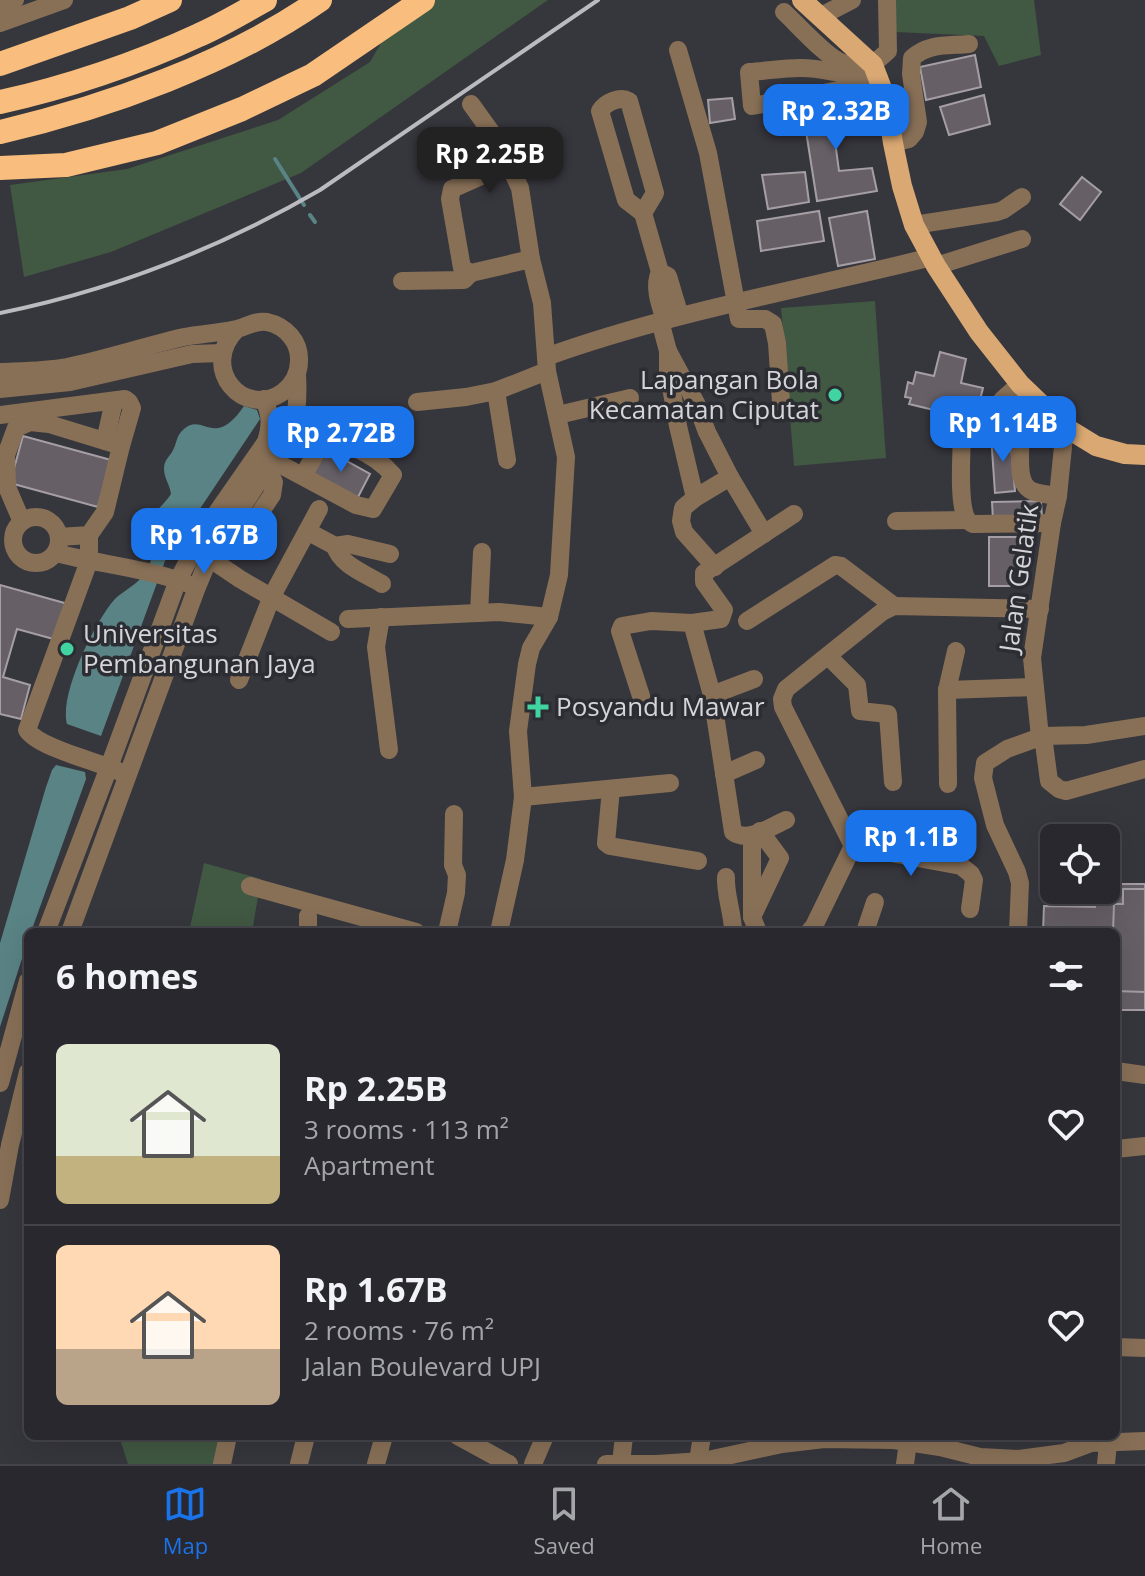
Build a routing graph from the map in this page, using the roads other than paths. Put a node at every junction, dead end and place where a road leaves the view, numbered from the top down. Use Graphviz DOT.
graph roads {
  1 [pos="15,0"];
  2 [pos="64,0"];
  3 [pos="170,0"];
  4 [pos="265,0"];
  5 [pos="320,0"];
  6 [pos="423,0"];
  7 [pos="802,0"];
  8 [pos="852,0"];
  9 [pos="887,0"];
  10 [pos="0,12"];
  11 [pos="784,12"];
  12 [pos="819,17"];
  13 [pos="0,23"];
  14 [pos="969,44"];
  15 [pos="678,50"];
  16 [pos="0,64"];
  17 [pos="872,66"];
  18 [pos="845,82"];
  19 [pos="0,102"];
  20 [pos="471,104"];
  21 [pos="0,132"];
  22 [pos="893,143"];
  23 [pos="508,164"];
  24 [pos="0,168"];
  25 [pos="1022,197"];
  26 [pos="643,213"];
  27 [pos="914,225"];
  28 [pos="1022,239"];
  29 [pos="531,259"];
  30 [pos="934,262"];
  31 [pos="471,273"];
  32 [pos="402,281"];
  33 [pos="736,302"];
  34 [pos="669,319"];
  35 [pos="237,329"];
  36 [pos="668,351"];
  37 [pos="222,353"];
  38 [pos="546,364"];
  39 [pos="0,372"];
  40 [pos="297,374"];
  41 [pos="1020,384"];
  42 [pos="0,389"];
  43 [pos="496,391"];
  44 [pos="630,398"];
  45 [pos="264,399"];
  46 [pos="1002,400"];
  47 [pos="417,402"];
  48 [pos="781,402"];
  49 [pos="0,415"];
  50 [pos="558,415"];
  51 [pos="1065,427"];
  52 [pos="293,428"];
  53 [pos="962,429"];
  54 [pos="707,432"];
  55 [pos="325,437"];
  56 [pos="683,442"];
  57 [pos="1020,443"];
  58 [pos="113,444"];
  59 [pos="1145,455"];
  60 [pos="507,460"];
  61 [pos="270,464"];
  62 [pos="303,476"];
  63 [pos="730,477"];
  64 [pos="1058,496"];
  65 [pos="695,498"];
  66 [pos="319,509"];
  67 [pos="794,514"];
  68 [pos="967,520"];
  69 [pos="896,521"];
  70 [pos="22,522"];
  71 [pos="1052,523"];
  72 [pos="307,531"];
  73 [pos="764,534"];
  74 [pos="89,535"];
  75 [pos="58,545"];
  76 [pos="335,546"];
  77 [pos="482,552"];
  78 [pos="390,554"];
  79 [pos="8,555"];
  80 [pos="209,558"];
  81 [pos="89,561"];
  82 [pos="715,567"];
  83 [pos="170,578"];
  84 [pos="382,584"];
  85 [pos="197,587"];
  86 [pos="272,596"];
  87 [pos="894,606"];
  88 [pos="1040,609"];
  89 [pos="479,613"];
  90 [pos="381,617"];
  91 [pos="549,617"];
  92 [pos="348,619"];
  93 [pos="747,621"];
  94 [pos="692,623"];
  95 [pos="331,632"];
  96 [pos="956,651"];
  97 [pos="828,656"];
  98 [pos="754,679"];
  99 [pos="239,680"];
  100 [pos="1034,687"];
  101 [pos="947,690"];
  102 [pos="712,695"];
  103 [pos="641,696"];
  104 [pos="1145,726"];
  105 [pos="1041,736"];
  106 [pos="389,750"];
  107 [pos="756,760"];
  108 [pos="109,767"];
  109 [pos="1145,769"];
  110 [pos="724,774"];
  111 [pos="128,775"];
  112 [pos="893,782"];
  113 [pos="670,783"];
  114 [pos="948,784"];
  115 [pos="611,789"];
  116 [pos="523,797"];
  117 [pos="454,814"];
  118 [pos="786,820"];
  119 [pos="756,833"];
  120 [pos="853,846"];
  121 [pos="698,861"];
  122 [pos="726,877"];
  123 [pos="250,886"];
  124 [pos="875,902"];
  125 [pos="970,909"];
  126 [pos="755,925"];
  127 [pos="48,928"];
  128 [pos="71,928"];
  129 [pos="402,928"];
  130 [pos="448,928"];
  131 [pos="500,928"];
  132 [pos="733,928"];
  133 [pos="819,928"];
  134 [pos="866,928"];
  135 [pos="1018,928"];
  136 [pos="24,996"];
  137 [pos="1120,1072"];
  138 [pos="1145,1075"];
  139 [pos="0,1083"];
  140 [pos="24,1088"];
  141 [pos="1145,1146"];
  142 [pos="1120,1149"];
  143 [pos="0,1200"];
  144 [pos="1120,1347"];
  145 [pos="1145,1348"];
  146 [pos="227,1440"];
  147 [pos="305,1440"];
  148 [pos="383,1440"];
  149 [pos="465,1440"];
  150 [pos="543,1440"];
  151 [pos="624,1440"];
  152 [pos="702,1440"];
  153 [pos="816,1440"];
  154 [pos="899,1440"];
  155 [pos="1097,1441"];
  156 [pos="1145,1441"];
  157 [pos="782,1444"];
  158 [pos="701,1462"];
  159 [pos="621,1463"];
  160 [pos="222,1464"];
  161 [pos="299,1464"];
  162 [pos="376,1464"];
  163 [pos="509,1464"];
  164 [pos="533,1464"];
  165 [pos="606,1464"];
  166 [pos="784,1464"];
  167 [pos="905,1464"];
  168 [pos="1106,1464"];
  1 -- 10 [label="street"];
  2 -- 13 [label="street"];
  3 -- 16 [label="highway"];
  4 -- 19 [label="highway"];
  5 -- 21 [label="highway"];
  6 -- 24 [label="highway"];
  7 -- 12 [label="main road"];
  8 -- 12 [label="street"];
  9 -- 17 [label="street"];
  11 -- 17 [label="street"];
  12 -- 17 [label="main road"];
  14 -- 22 [label="street"];
  15 -- 33 [label="street"];
  17 -- 18 [label="street"];
  17 -- 22 [label="main road"];
  20 -- 23 [label="street"];
  22 -- 27 [label="main road"];
  23 -- 29 [label="street"];
  23 -- 31 [label="street"];
  25 -- 27 [label="street"];
  26 -- 26 [label="street"];
  26 -- 34 [label="street"];
  27 -- 30 [label="main road"];
  28 -- 30 [label="street"];
  29 -- 31 [label="street"];
  29 -- 38 [label="street"];
  30 -- 33 [label="street"];
  30 -- 41 [label="main road"];
  31 -- 32 [label="street"];
  33 -- 34 [label="street"];
  33 -- 48 [label="street"];
  34 -- 36 [label="street"];
  34 -- 38 [label="street"];
  35 -- 37 [label="street"];
  35 -- 39 [label="street"];
  35 -- 40 [label="street"];
  36 -- 54 [label="street"];
  36 -- 56 [label="street"];
  37 -- 42 [label="street"];
  37 -- 45 [label="street"];
  38 -- 43 [label="street"];
  38 -- 50 [label="street"];
  40 -- 45 [label="street"];
  40 -- 52 [label="street"];
  41 -- 46 [label="street"];
  41 -- 51 [label="main road"];
  43 -- 47 [label="street"];
  43 -- 60 [label="street"];
  44 -- 50 [label="street"];
  45 -- 83 [label="street"];
  49 -- 58 [label="street"];
  50 -- 91 [label="street"];
  51 -- 59 [label="main road"];
  51 -- 64 [label="street, Jalan Gelatik"];
  52 -- 55 [label="street"];
  52 -- 61 [label="street"];
  53 -- 68 [label="street"];
  54 -- 56 [label="street"];
  54 -- 63 [label="street"];
  55 -- 62 [label="street"];
  55 -- 62 [label="street"];
  56 -- 65 [label="street"];
  57 -- 64 [label="street"];
  58 -- 70 [label="street"];
  58 -- 74 [label="street"];
  61 -- 62 [label="street"];
  61 -- 80 [label="street"];
  63 -- 65 [label="street"];
  63 -- 73 [label="street"];
  64 -- 71 [label="street, Jalan Gelatik"];
  65 -- 82 [label="street"];
  66 -- 72 [label="street"];
  67 -- 73 [label="street"];
  68 -- 69 [label="street"];
  68 -- 71 [label="street"];
  70 -- 75 [label="street"];
  70 -- 79 [label="street"];
  71 -- 88 [label="street, Jalan Gelatik"];
  72 -- 76 [label="street"];
  72 -- 86 [label="street"];
  73 -- 82 [label="street"];
  74 -- 75 [label="street"];
  74 -- 81 [label="street"];
  75 -- 79 [label="street"];
  75 -- 81 [label="street"];
  76 -- 78 [label="street"];
  76 -- 84 [label="street"];
  77 -- 89 [label="street"];
  80 -- 85 [label="street"];
  80 -- 86 [label="street"];
  81 -- 83 [label="street"];
  81 -- 108 [label="street"];
  82 -- 94 [label="street"];
  83 -- 85 [label="street"];
  83 -- 108 [label="street"];
  85 -- 111 [label="street"];
  86 -- 95 [label="street"];
  86 -- 99 [label="street"];
  87 -- 88 [label="street"];
  87 -- 93 [label="street"];
  87 -- 97 [label="street"];
  88 -- 100 [label="street, Jalan Gelatik"];
  89 -- 90 [label="street"];
  89 -- 91 [label="street"];
  90 -- 92 [label="street"];
  90 -- 106 [label="street"];
  91 -- 116 [label="street"];
  94 -- 102 [label="street"];
  94 -- 103 [label="street"];
  96 -- 101 [label="street"];
  97 -- 112 [label="street"];
  97 -- 120 [label="street"];
  98 -- 102 [label="street"];
  100 -- 101 [label="street"];
  100 -- 105 [label="street, Jalan Gelatik"];
  101 -- 114 [label="street"];
  102 -- 110 [label="street"];
  104 -- 105 [label="street"];
  105 -- 109 [label="street, Jalan Gelatik"];
  105 -- 135 [label="street"];
  107 -- 110 [label="street"];
  108 -- 111 [label="street"];
  108 -- 127 [label="street"];
  110 -- 119 [label="street"];
  111 -- 128 [label="street"];
  113 -- 115 [label="street"];
  115 -- 116 [label="street"];
  115 -- 121 [label="street"];
  116 -- 131 [label="street"];
  117 -- 130 [label="street"];
  118 -- 119 [label="street"];
  119 -- 126 [label="street"];
  119 -- 126 [label="street"];
  120 -- 125 [label="street"];
  120 -- 133 [label="street"];
  122 -- 132 [label="street"];
  123 -- 129 [label="street"];
  124 -- 134 [label="street"];
  136 -- 139 [label="street"];
  137 -- 138 [label="street"];
  140 -- 143 [label="street"];
  141 -- 142 [label="street"];
  144 -- 145 [label="street"];
  146 -- 160 [label="street"];
  147 -- 161 [label="street"];
  148 -- 162 [label="street"];
  149 -- 163 [label="street"];
  150 -- 164 [label="street"];
  151 -- 159 [label="street"];
  152 -- 158 [label="street"];
  153 -- 157 [label="street"];
  154 -- 155 [label="street"];
  154 -- 167 [label="street"];
  155 -- 156 [label="street"];
  155 -- 168 [label="street"];
  157 -- 158 [label="street"];
  157 -- 166 [label="street"];
  158 -- 159 [label="street"];
  159 -- 165 [label="street"];
}
